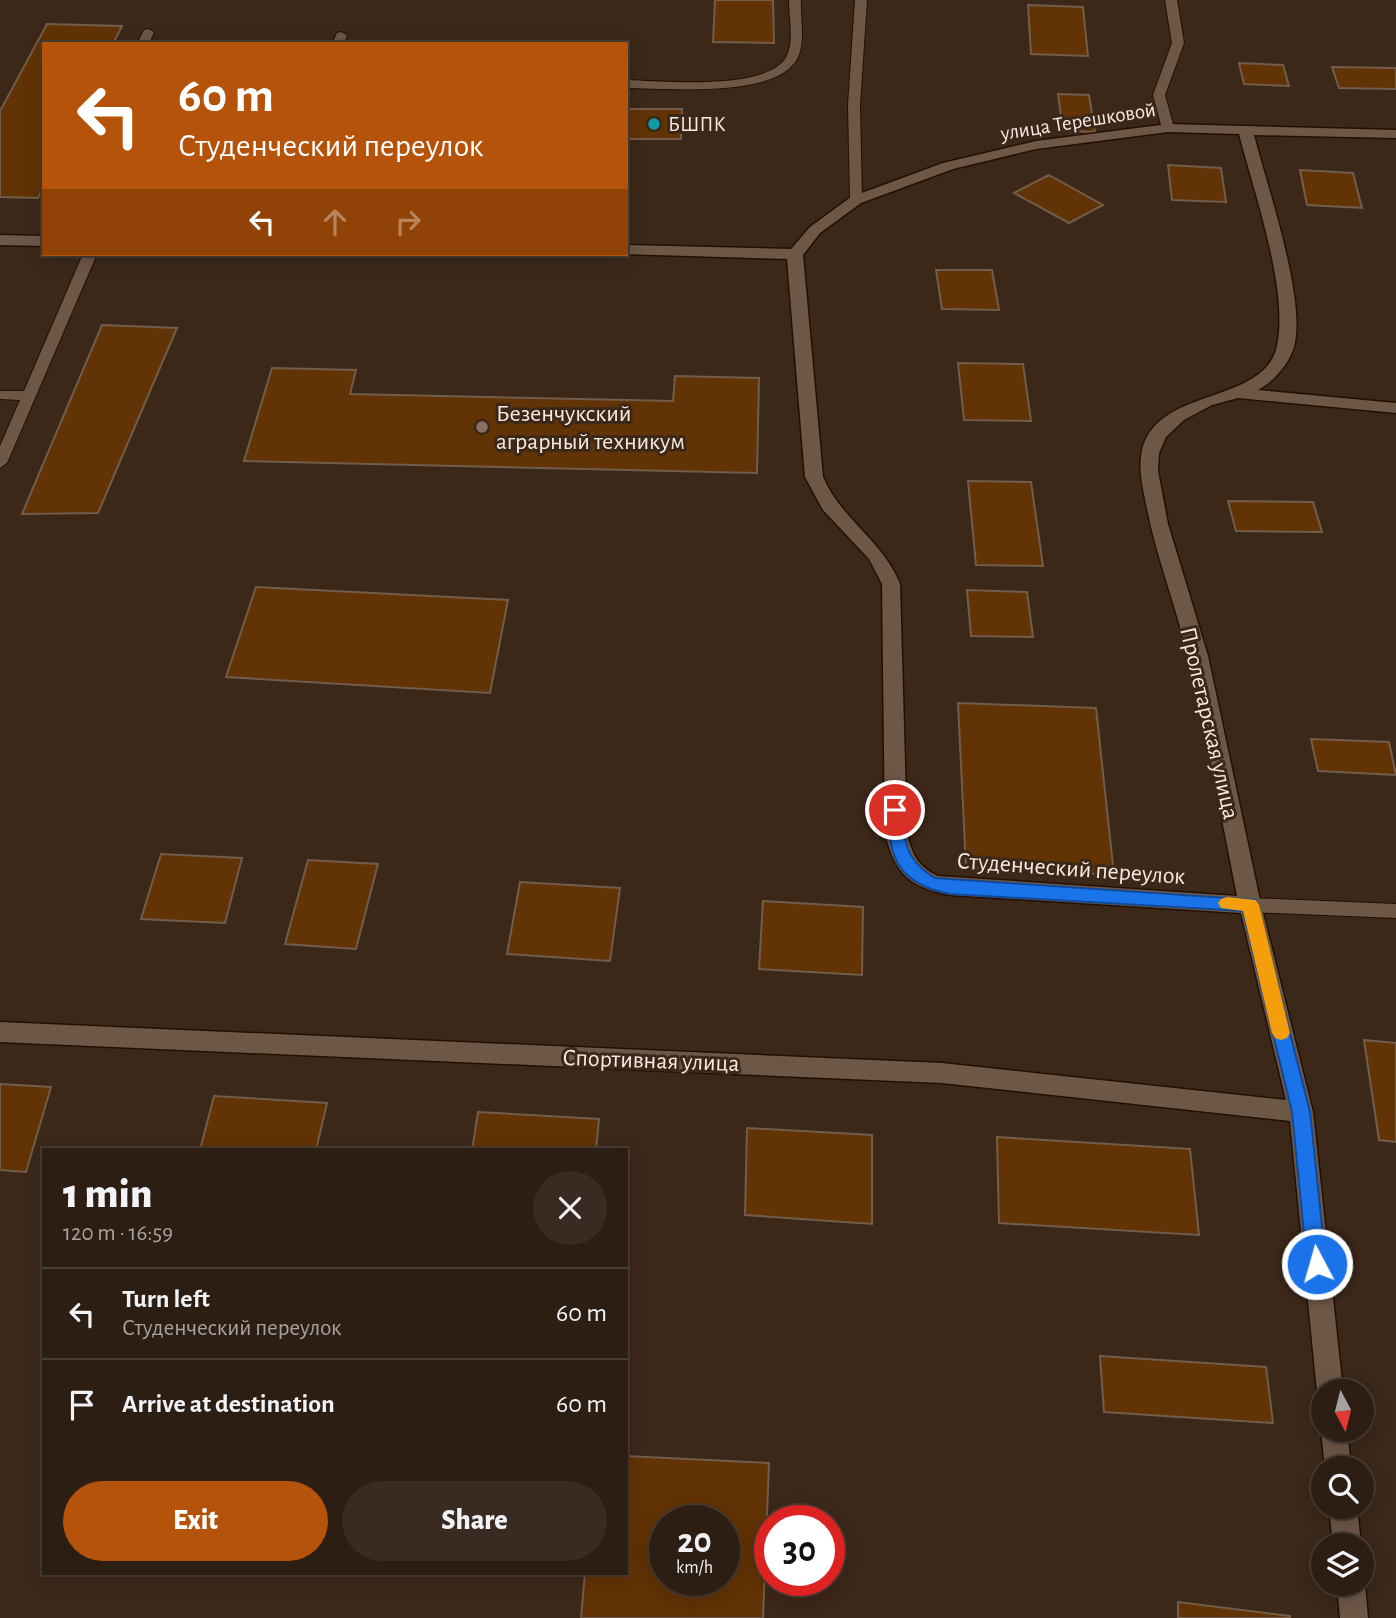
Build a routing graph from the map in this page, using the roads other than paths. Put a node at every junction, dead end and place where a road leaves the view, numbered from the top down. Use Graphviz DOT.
graph roads {
  1 [pos="795,0"];
  2 [pos="861,0"];
  3 [pos="1171,0"];
  4 [pos="628,84"];
  5 [pos="1168,128"];
  6 [pos="1245,130"];
  7 [pos="1396,135"];
  8 [pos="856,200"];
  9 [pos="0,240"];
  10 [pos="42,241"];
  11 [pos="628,250"];
  12 [pos="795,254"];
  13 [pos="89,256"];
  14 [pos="1238,393"];
  15 [pos="0,395"];
  16 [pos="29,396"];
  17 [pos="1396,408"];
  18 [pos="0,463"];
  19 [pos="1250,905"];
  20 [pos="1396,911"];
  21 [pos="0,1032"];
  22 [pos="1301,1112"];
  23 [pos="1329,1379"];
  24 [pos="1352,1596"];
  25 [pos="1354,1618"];
  1 -- 4 [label="lane"];
  2 -- 8 [label="lane"];
  3 -- 5 [label="lane"];
  5 -- 6 [label="street, улица Терешковой"];
  5 -- 8 [label="street, улица Терешковой"];
  6 -- 7 [label="street, улица Терешковой"];
  6 -- 14 [label="street, Пролетарская улица"];
  8 -- 12 [label="street, улица Терешковой"];
  9 -- 10 [label="street"];
  11 -- 12 [label="street"];
  12 -- 19 [label="street, Студенческий переулок"];
  13 -- 16 [label="lane"];
  14 -- 17 [label="street"];
  14 -- 19 [label="street, Пролетарская улица"];
  15 -- 16 [label="lane"];
  16 -- 18 [label="lane"];
  19 -- 20 [label="lane"];
  19 -- 22 [label="street, Пролетарская улица"];
  21 -- 22 [label="street, Спортивная улица"];
  22 -- 23 [label="street, Пролетарская улица"];
  24 -- 25 [label="street"];
}
